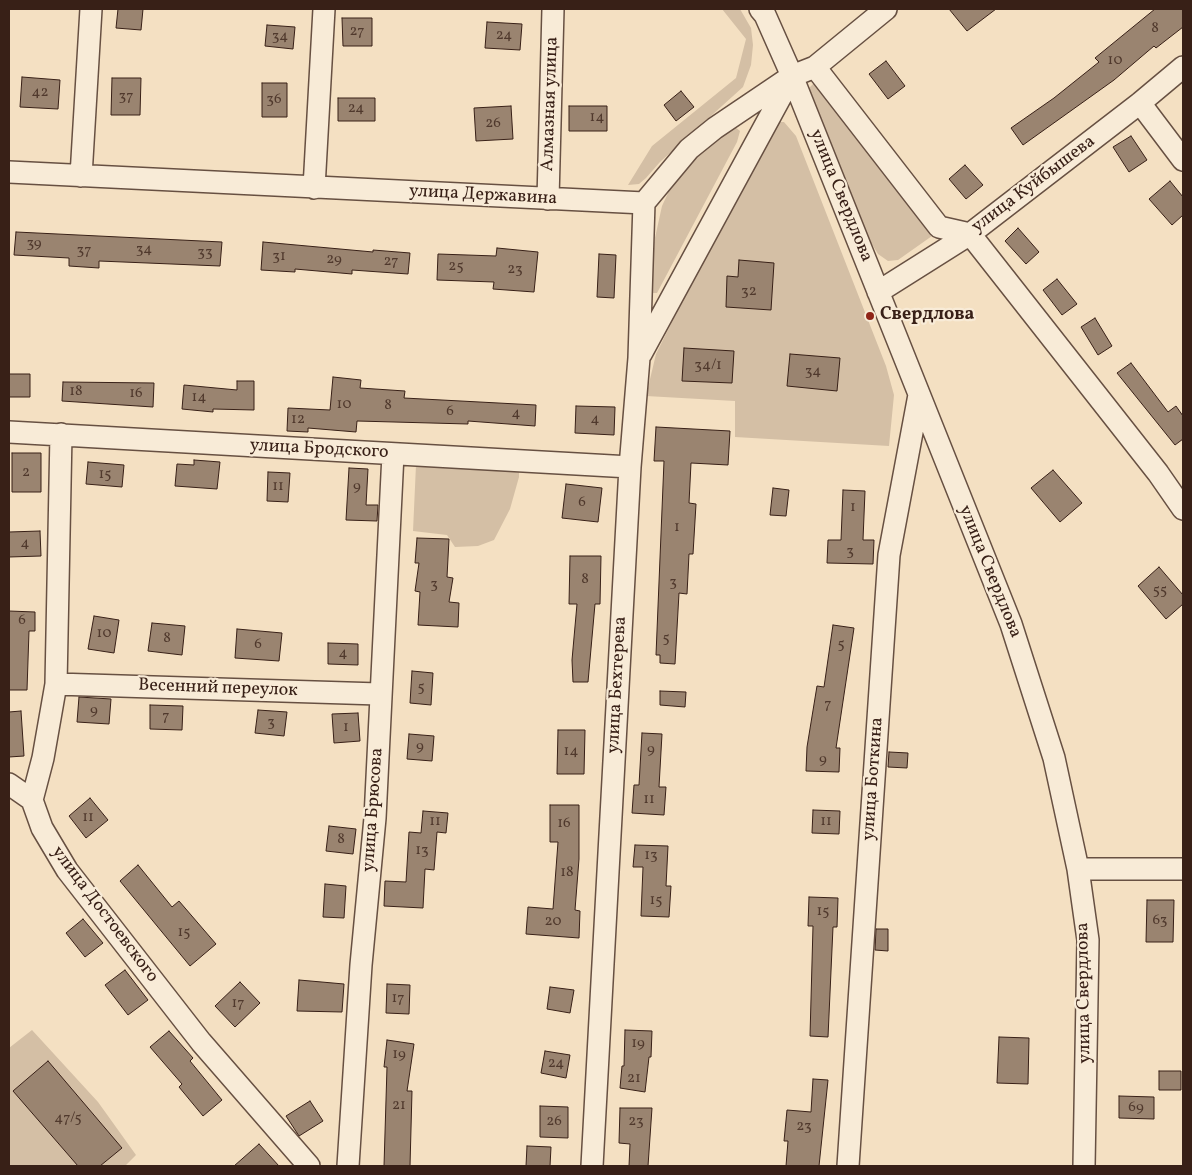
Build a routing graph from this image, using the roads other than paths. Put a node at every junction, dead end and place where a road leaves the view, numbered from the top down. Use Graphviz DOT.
graph roads {
  1 [pos="91,9"];
  2 [pos="324,9"];
  3 [pos="553,9"];
  4 [pos="760,9"];
  5 [pos="886,9"];
  6 [pos="814,67"];
  7 [pos="1183,67"];
  8 [pos="792,76"];
  9 [pos="1140,103"];
  10 [pos="1183,160"];
  11 [pos="9,172"];
  12 [pos="81,176"];
  13 [pos="314,188"];
  14 [pos="548,199"];
  15 [pos="644,203"];
  16 [pos="970,234"];
  17 [pos="878,292"];
  18 [pos="638,358"];
  19 [pos="919,395"];
  20 [pos="9,432"];
  21 [pos="60,434"];
  22 [pos="393,454"];
  23 [pos="630,468"];
  24 [pos="1183,509"];
  25 [pos="56,684"];
  26 [pos="380,694"];
  27 [pos="9,784"];
  28 [pos="32,800"];
  29 [pos="1078,869"];
  30 [pos="1183,869"];
  31 [pos="309,1166"];
  32 [pos="348,1166"];
  33 [pos="592,1166"];
  34 [pos="848,1166"];
  35 [pos="1084,1166"];
  1 -- 12 [label="street"];
  2 -- 13 [label="street"];
  3 -- 14 [label="street, Алмазная улица"];
  4 -- 8 [label="street, улица Свердлова"];
  5 -- 6 [label="street"];
  6 -- 8 [label="street"];
  6 -- 16 [label="street"];
  7 -- 9 [label="street, улица Куйбышева"];
  8 -- 15 [label="street"];
  8 -- 17 [label="street, улица Свердлова"];
  8 -- 18 [label="street"];
  9 -- 10 [label="street"];
  9 -- 16 [label="street, улица Куйбышева"];
  11 -- 12 [label="street, улица Державина"];
  12 -- 13 [label="street, улица Державина"];
  13 -- 14 [label="street, улица Державина"];
  14 -- 15 [label="street, улица Державина"];
  15 -- 18 [label="street, улица Бехтерева"];
  16 -- 17 [label="street, улица Куйбышева"];
  16 -- 24 [label="street"];
  17 -- 19 [label="street, улица Свердлова"];
  18 -- 23 [label="street, улица Бехтерева"];
  19 -- 29 [label="street, улица Свердлова"];
  19 -- 34 [label="street, улица Боткина"];
  20 -- 21 [label="street, улица Бродского"];
  21 -- 22 [label="street, улица Бродского"];
  21 -- 25 [label="street"];
  22 -- 23 [label="street, улица Бродского"];
  22 -- 26 [label="street, улица Брюсова"];
  23 -- 33 [label="street, улица Бехтерева"];
  25 -- 26 [label="street, Весенний переулок"];
  25 -- 28 [label="street"];
  26 -- 32 [label="street, улица Брюсова"];
  27 -- 28 [label="street"];
  28 -- 31 [label="street, улица Достоевского"];
  29 -- 30 [label="street"];
  29 -- 35 [label="street, улица Свердлова"];
}
